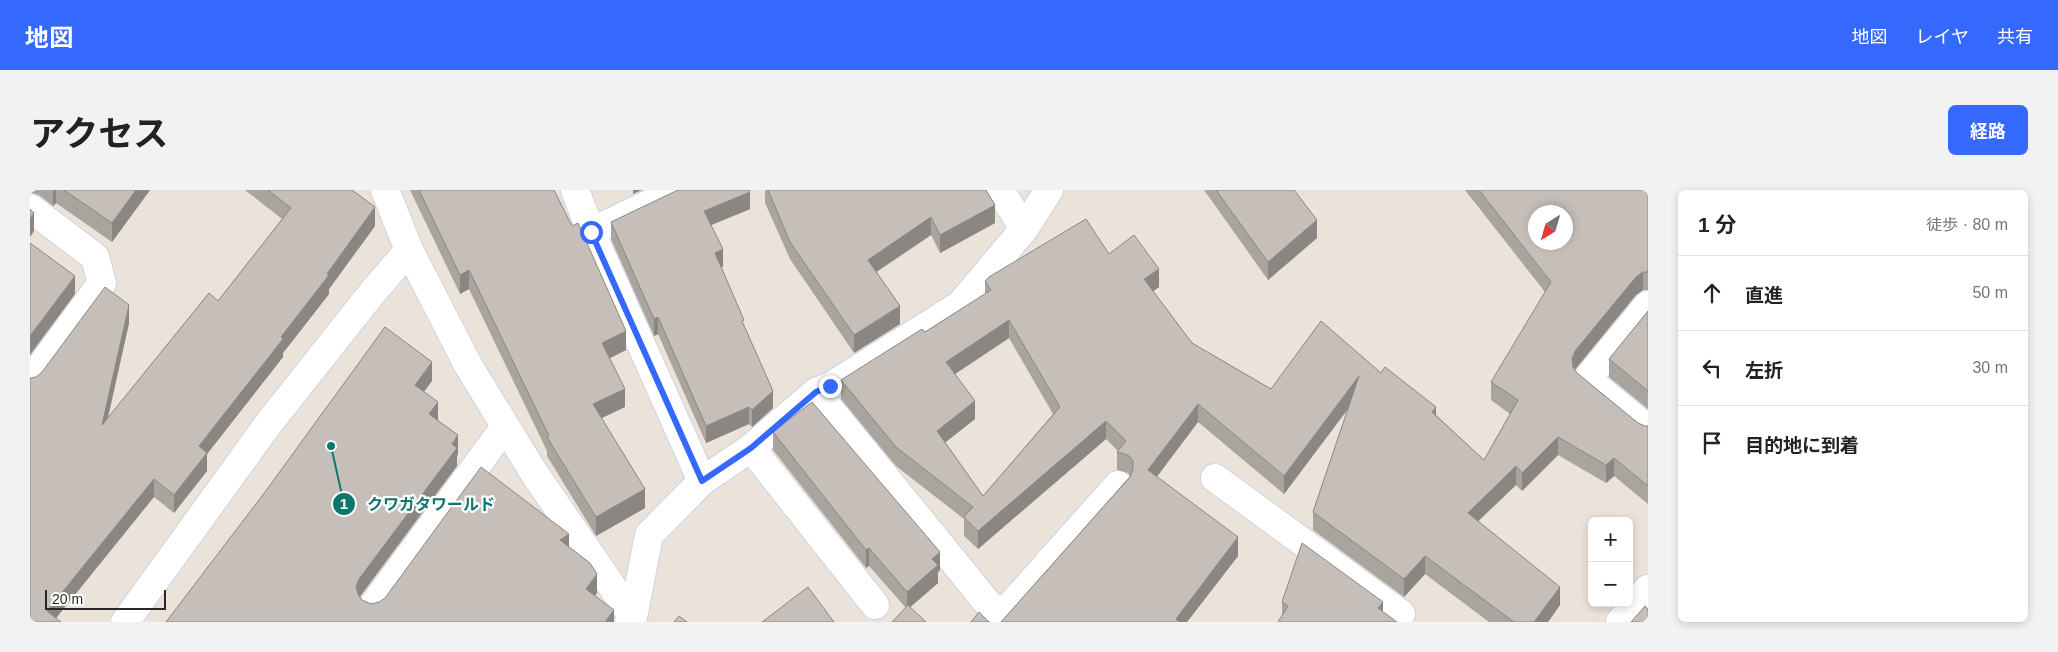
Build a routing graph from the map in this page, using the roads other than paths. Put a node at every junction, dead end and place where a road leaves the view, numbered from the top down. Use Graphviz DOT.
graph roads {
  1 [pos="386,190"];
  2 [pos="575,190"];
  3 [pos="678,190"];
  4 [pos="1000,190"];
  5 [pos="1049,190"];
  6 [pos="30,208"];
  7 [pos="1024,229"];
  8 [pos="591,232"];
  9 [pos="409,250"];
  10 [pos="1648,305"];
  11 [pos="30,381"];
  12 [pos="816,392"];
  13 [pos="505,427"];
  14 [pos="1648,429"];
  15 [pos="751,448"];
  16 [pos="1215,478"];
  17 [pos="702,481"];
  18 [pos="1118,485"];
  19 [pos="1648,589"];
  20 [pos="875,605"];
  21 [pos="372,607"];
  22 [pos="631,619"];
  23 [pos="1406,619"];
  24 [pos="125,622"];
  25 [pos="1620,622"];
  1 -- 9 [label="street"];
  2 -- 8 [label="street"];
  3 -- 8 [label="street"];
  4 -- 7 [label="street"];
  5 -- 7 [label="street"];
  6 -- 11 [label="street"];
  7 -- 12 [label="street"];
  8 -- 17 [label="street"];
  9 -- 13 [label="street"];
  9 -- 24 [label="street"];
  10 -- 14 [label="street"];
  12 -- 15 [label="street"];
  12 -- 18 [label="street"];
  13 -- 21 [label="street"];
  13 -- 22 [label="street"];
  15 -- 17 [label="street"];
  15 -- 20 [label="street"];
  16 -- 23 [label="street"];
  17 -- 22 [label="street"];
  19 -- 25 [label="street"];
}
